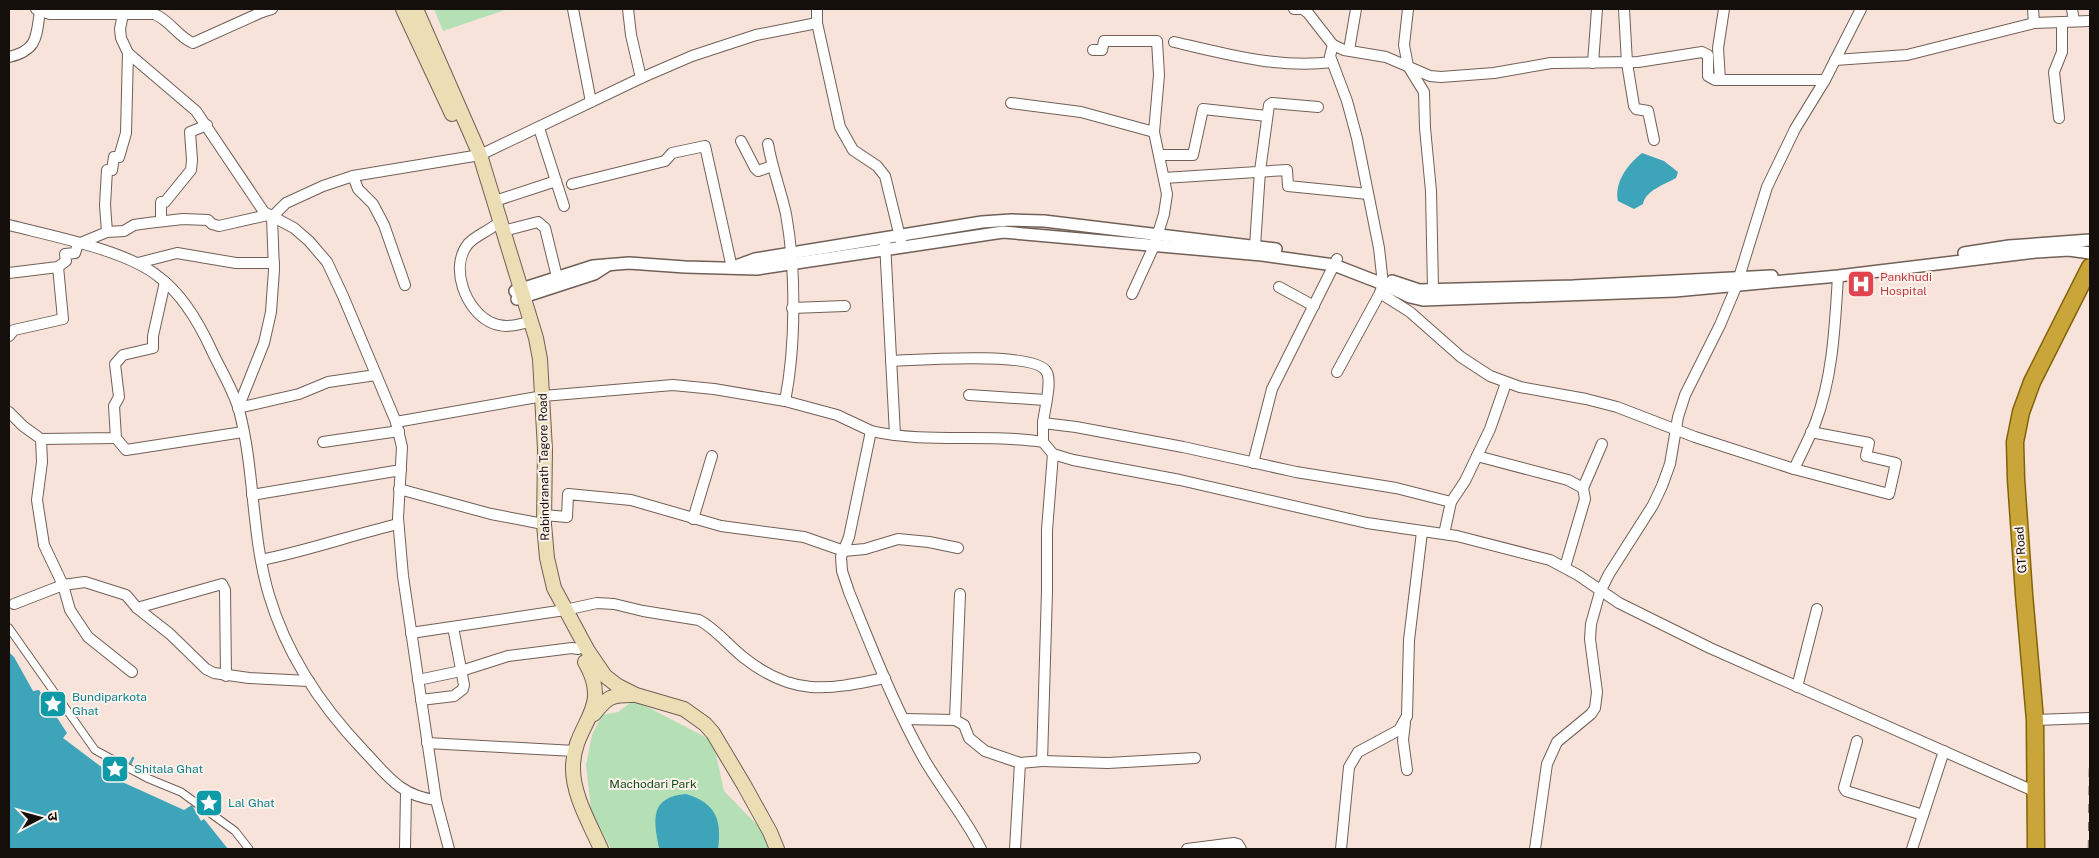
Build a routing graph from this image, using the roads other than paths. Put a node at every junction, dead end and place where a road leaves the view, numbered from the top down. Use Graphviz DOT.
graph roads {
  1 [pos="403,9"];
  2 [pos="416,9"];
  3 [pos="573,9"];
  4 [pos="628,9"];
  5 [pos="817,9"];
  6 [pos="1294,9"];
  7 [pos="1356,9"];
  8 [pos="1408,9"];
  9 [pos="1597,9"];
  10 [pos="1624,9"];
  11 [pos="1724,9"];
  12 [pos="1861,9"];
  13 [pos="2033,9"];
  14 [pos="2072,9"];
  15 [pos="38,10"];
  16 [pos="264,10"];
  17 [pos="123,11"];
  18 [pos="2090,20"];
  19 [pos="2074,21"];
  20 [pos="2062,22"];
  21 [pos="817,23"];
  22 [pos="2034,23"];
  23 [pos="1174,42"];
  24 [pos="1333,45"];
  25 [pos="1093,50"];
  26 [pos="1349,50"];
  27 [pos="128,53"];
  28 [pos="9,57"];
  29 [pos="1835,60"];
  30 [pos="1332,62"];
  31 [pos="1593,63"];
  32 [pos="1627,63"];
  33 [pos="1408,66"];
  34 [pos="641,78"];
  35 [pos="1720,80"];
  36 [pos="1825,80"];
  37 [pos="591,102"];
  38 [pos="1011,103"];
  39 [pos="1318,107"];
  40 [pos="1267,116"];
  41 [pos="2058,118"];
  42 [pos="207,126"];
  43 [pos="539,128"];
  44 [pos="1154,132"];
  45 [pos="1654,140"];
  46 [pos="741,141"];
  47 [pos="768,144"];
  48 [pos="1160,154"];
  49 [pos="476,156"];
  50 [pos="772,166"];
  51 [pos="1260,171"];
  52 [pos="352,176"];
  53 [pos="1164,178"];
  54 [pos="556,181"];
  55 [pos="572,184"];
  56 [pos="1368,194"];
  57 [pos="495,201"];
  58 [pos="564,206"];
  59 [pos="270,216"];
  60 [pos="161,221"];
  61 [pos="9,225"];
  62 [pos="498,229"];
  63 [pos="107,232"];
  64 [pos="1157,234"];
  65 [pos="900,236"];
  66 [pos="885,238"];
  67 [pos="2090,240"];
  68 [pos="78,244"];
  69 [pos="1154,246"];
  70 [pos="1254,246"];
  71 [pos="902,248"];
  72 [pos="886,250"];
  73 [pos="2090,253"];
  74 [pos="792,258"];
  75 [pos="1336,262"];
  76 [pos="138,263"];
  77 [pos="274,263"];
  78 [pos="610,264"];
  79 [pos="2090,267"];
  80 [pos="58,268"];
  81 [pos="732,268"];
  82 [pos="9,273"];
  83 [pos="1838,276"];
  84 [pos="557,277"];
  85 [pos="165,282"];
  86 [pos="1737,283"];
  87 [pos="1382,284"];
  88 [pos="405,285"];
  89 [pos="1279,286"];
  90 [pos="2090,287"];
  91 [pos="1433,289"];
  92 [pos="520,294"];
  93 [pos="1132,294"];
  94 [pos="846,306"];
  95 [pos="1314,306"];
  96 [pos="792,308"];
  97 [pos="525,323"];
  98 [pos="9,336"];
  99 [pos="891,361"];
  100 [pos="1337,372"];
  101 [pos="376,375"];
  102 [pos="1506,383"];
  103 [pos="969,394"];
  104 [pos="539,397"];
  105 [pos="1045,400"];
  106 [pos="785,401"];
  107 [pos="238,408"];
  108 [pos="9,412"];
  109 [pos="1043,423"];
  110 [pos="397,427"];
  111 [pos="1676,430"];
  112 [pos="871,431"];
  113 [pos="243,432"];
  114 [pos="1811,432"];
  115 [pos="895,435"];
  116 [pos="116,438"];
  117 [pos="40,439"];
  118 [pos="324,442"];
  119 [pos="1042,442"];
  120 [pos="1602,444"];
  121 [pos="1053,454"];
  122 [pos="712,456"];
  123 [pos="1477,456"];
  124 [pos="1253,463"];
  125 [pos="1794,469"];
  126 [pos="401,470"];
  127 [pos="1583,488"];
  128 [pos="399,489"];
  129 [pos="252,495"];
  130 [pos="1451,502"];
  131 [pos="541,519"];
  132 [pos="693,519"];
  133 [pos="398,524"];
  134 [pos="1422,532"];
  135 [pos="1444,534"];
  136 [pos="958,548"];
  137 [pos="844,551"];
  138 [pos="261,560"];
  139 [pos="1565,567"];
  140 [pos="63,585"];
  141 [pos="1600,592"];
  142 [pos="960,594"];
  143 [pos="14,604"];
  144 [pos="137,608"];
  145 [pos="1817,609"];
  146 [pos="560,610"];
  147 [pos="453,627"];
  148 [pos="9,628"];
  149 [pos="411,634"];
  150 [pos="578,649"];
  151 [pos="461,671"];
  152 [pos="132,672"];
  153 [pos="226,676"];
  154 [pos="885,678"];
  155 [pos="418,679"];
  156 [pos="309,681"];
  157 [pos="1797,687"];
  158 [pos="636,695"];
  159 [pos="421,700"];
  160 [pos="2090,718"];
  161 [pos="904,719"];
  162 [pos="2038,719"];
  163 [pos="589,720"];
  164 [pos="954,720"];
  165 [pos="1405,722"];
  166 [pos="1857,741"];
  167 [pos="428,743"];
  168 [pos="575,751"];
  169 [pos="1944,751"];
  170 [pos="1196,758"];
  171 [pos="1042,761"];
  172 [pos="1020,763"];
  173 [pos="1407,770"];
  174 [pos="406,792"];
  175 [pos="2036,792"];
  176 [pos="436,800"];
  177 [pos="1923,815"];
  178 [pos="250,849"];
  179 [pos="404,849"];
  180 [pos="449,849"];
  181 [pos="600,849"];
  182 [pos="778,849"];
  183 [pos="981,849"];
  184 [pos="1015,849"];
  185 [pos="1187,849"];
  186 [pos="1241,849"];
  187 [pos="1341,849"];
  188 [pos="1535,849"];
  189 [pos="1912,849"];
  190 [pos="2036,849"];
  191 [pos="2043,849"];
  1 -- 49 [label="main road, Rabindranath Tagore Road"];
  2 -- 49 [label="main road, Rabindranath Tagore Road"];
  3 -- 37 [label="street"];
  4 -- 34 [label="street"];
  5 -- 21 [label="street"];
  6 -- 24 [label="street"];
  7 -- 26 [label="street"];
  8 -- 33 [label="street"];
  9 -- 31 [label="street"];
  10 -- 32 [label="street"];
  11 -- 35 [label="street"];
  12 -- 29 [label="street"];
  13 -- 22 [label="street"];
  14 -- 19 [label="street"];
  15 -- 17 [label="street"];
  15 -- 28 [label="street"];
  16 -- 17 [label="street"];
  17 -- 27 [label="street"];
  18 -- 19 [label="street"];
  19 -- 20 [label="street"];
  20 -- 22 [label="street"];
  20 -- 41 [label="street"];
  21 -- 34 [label="street"];
  21 -- 65 [label="street"];
  22 -- 29 [label="street"];
  23 -- 30 [label="street"];
  24 -- 26 [label="street"];
  24 -- 30 [label="street"];
  25 -- 44 [label="street"];
  26 -- 33 [label="street"];
  27 -- 42 [label="street"];
  27 -- 63 [label="street"];
  29 -- 36 [label="street"];
  30 -- 56 [label="street"];
  31 -- 32 [label="street"];
  31 -- 33 [label="street"];
  32 -- 35 [label="street"];
  32 -- 45 [label="street"];
  33 -- 91 [label="street"];
  34 -- 37 [label="street"];
  35 -- 36 [label="street"];
  36 -- 86 [label="street"];
  37 -- 43 [label="street"];
  38 -- 44 [label="street"];
  39 -- 40 [label="street"];
  40 -- 48 [label="street"];
  40 -- 51 [label="street"];
  42 -- 59 [label="street"];
  42 -- 60 [label="street"];
  43 -- 49 [label="street"];
  43 -- 54 [label="street"];
  44 -- 48 [label="street"];
  46 -- 50 [label="street"];
  47 -- 50 [label="street"];
  48 -- 53 [label="street"];
  49 -- 52 [label="street"];
  49 -- 57 [label="main road, Rabindranath Tagore Road"];
  49 -- 62 [label="main road, Rabindranath Tagore Road"];
  50 -- 74 [label="street"];
  51 -- 53 [label="street"];
  51 -- 56 [label="street"];
  51 -- 70 [label="street"];
  52 -- 59 [label="street"];
  52 -- 88 [label="street"];
  53 -- 64 [label="street"];
  54 -- 57 [label="street"];
  54 -- 58 [label="street"];
  55 -- 81 [label="street"];
  56 -- 87 [label="street"];
  57 -- 62 [label="main road, Rabindranath Tagore Road"];
  59 -- 60 [label="street"];
  59 -- 77 [label="street"];
  59 -- 101 [label="street"];
  60 -- 63 [label="street"];
  61 -- 68 [label="street"];
  62 -- 84 [label="street"];
  62 -- 92 [label="main road, Rabindranath Tagore Road"];
  62 -- 97 [label="street"];
  63 -- 68 [label="street"];
  64 -- 65 [label="street"];
  64 -- 69 [label="street"];
  64 -- 70 [label="street"];
  65 -- 66 [label="street"];
  65 -- 71 [label="street"];
  66 -- 72 [label="street"];
  66 -- 74 [label="street"];
  67 -- 86 [label="street"];
  68 -- 76 [label="street"];
  68 -- 80 [label="street"];
  69 -- 71 [label="street"];
  69 -- 75 [label="street"];
  69 -- 93 [label="street"];
  70 -- 75 [label="street"];
  71 -- 72 [label="street"];
  72 -- 74 [label="street"];
  72 -- 99 [label="street"];
  73 -- 83 [label="street"];
  74 -- 81 [label="street"];
  74 -- 96 [label="street"];
  75 -- 87 [label="street"];
  75 -- 95 [label="street"];
  76 -- 77 [label="street"];
  76 -- 85 [label="street"];
  77 -- 107 [label="street"];
  78 -- 81 [label="street"];
  78 -- 84 [label="street"];
  78 -- 92 [label="street"];
  79 -- 162 [label="highway, GT Road"];
  80 -- 82 [label="street"];
  80 -- 98 [label="street"];
  83 -- 86 [label="street"];
  83 -- 114 [label="street"];
  84 -- 92 [label="street"];
  85 -- 107 [label="street"];
  85 -- 116 [label="street"];
  86 -- 87 [label="street"];
  86 -- 91 [label="street"];
  86 -- 111 [label="street"];
  87 -- 91 [label="street"];
  87 -- 100 [label="street"];
  87 -- 102 [label="street"];
  89 -- 95 [label="street"];
  90 -- 162 [label="highway, GT Road"];
  92 -- 97 [label="main road, Rabindranath Tagore Road"];
  92 -- 104 [label="main road, Rabindranath Tagore Road"];
  94 -- 96 [label="street"];
  95 -- 124 [label="street"];
  96 -- 106 [label="street"];
  97 -- 104 [label="main road, Rabindranath Tagore Road"];
  99 -- 105 [label="street"];
  99 -- 115 [label="street"];
  101 -- 107 [label="street"];
  101 -- 110 [label="street"];
  102 -- 111 [label="street"];
  102 -- 123 [label="street"];
  103 -- 105 [label="street"];
  104 -- 106 [label="street"];
  104 -- 110 [label="street"];
  104 -- 131 [label="main road, Rabindranath Tagore Road"];
  105 -- 109 [label="street"];
  106 -- 112 [label="street"];
  107 -- 113 [label="street"];
  108 -- 117 [label="street"];
  109 -- 119 [label="street"];
  109 -- 124 [label="street"];
  110 -- 118 [label="street"];
  110 -- 126 [label="street"];
  111 -- 125 [label="street"];
  111 -- 141 [label="street"];
  112 -- 115 [label="street"];
  112 -- 137 [label="street"];
  113 -- 116 [label="street"];
  113 -- 129 [label="street"];
  114 -- 125 [label="street"];
  114 -- 125 [label="street"];
  115 -- 119 [label="street"];
  116 -- 117 [label="street"];
  117 -- 140 [label="street"];
  119 -- 121 [label="street"];
  120 -- 127 [label="street"];
  121 -- 134 [label="street"];
  121 -- 171 [label="street"];
  122 -- 132 [label="street"];
  123 -- 127 [label="street"];
  123 -- 130 [label="street"];
  124 -- 130 [label="street"];
  126 -- 128 [label="street"];
  126 -- 129 [label="street"];
  127 -- 139 [label="street"];
  128 -- 131 [label="street"];
  128 -- 133 [label="street"];
  129 -- 138 [label="street"];
  130 -- 135 [label="street"];
  131 -- 132 [label="street"];
  131 -- 146 [label="main road, Rabindranath Tagore Road"];
  132 -- 137 [label="street"];
  133 -- 138 [label="street"];
  133 -- 149 [label="street"];
  134 -- 135 [label="street"];
  134 -- 165 [label="street"];
  135 -- 139 [label="street"];
  136 -- 137 [label="street"];
  137 -- 154 [label="street"];
  138 -- 156 [label="street"];
  139 -- 141 [label="street"];
  140 -- 143 [label="street"];
  140 -- 144 [label="street"];
  140 -- 152 [label="street"];
  141 -- 157 [label="street"];
  141 -- 188 [label="street"];
  142 -- 164 [label="street"];
  144 -- 153 [label="street"];
  144 -- 153 [label="street"];
  145 -- 157 [label="street"];
  146 -- 147 [label="street"];
  146 -- 150 [label="main road, Rabindranath Tagore Road"];
  146 -- 154 [label="street"];
  146 -- 158 [label="main road, Rabindranath Tagore Road"];
  147 -- 149 [label="street"];
  147 -- 151 [label="street"];
  148 -- 178 [label="street"];
  149 -- 155 [label="street"];
  150 -- 151 [label="street"];
  150 -- 163 [label="main road, Rabindranath Tagore Road"];
  151 -- 155 [label="street"];
  151 -- 159 [label="street"];
  153 -- 156 [label="street"];
  154 -- 161 [label="street"];
  155 -- 159 [label="street"];
  156 -- 174 [label="street"];
  157 -- 169 [label="street"];
  158 -- 163 [label="main road"];
  158 -- 182 [label="main road, Rabindranath Tagore Road"];
  159 -- 167 [label="street"];
  160 -- 162 [label="street"];
  161 -- 164 [label="street"];
  161 -- 183 [label="street"];
  162 -- 175 [label="highway, GT Road"];
  162 -- 191 [label="highway, GT Road"];
  163 -- 168 [label="main road, Rabindranath Tagore Road"];
  164 -- 172 [label="street"];
  165 -- 173 [label="street"];
  165 -- 187 [label="street"];
  166 -- 177 [label="street"];
  167 -- 168 [label="street"];
  167 -- 176 [label="street"];
  168 -- 181 [label="main road, Rabindranath Tagore Road"];
  169 -- 175 [label="street"];
  169 -- 177 [label="street"];
  170 -- 171 [label="street"];
  171 -- 172 [label="street"];
  172 -- 184 [label="street"];
  174 -- 176 [label="street"];
  174 -- 179 [label="street"];
  175 -- 190 [label="highway, GT Road"];
  176 -- 180 [label="street"];
  177 -- 189 [label="street"];
  185 -- 186 [label="street"];
}
